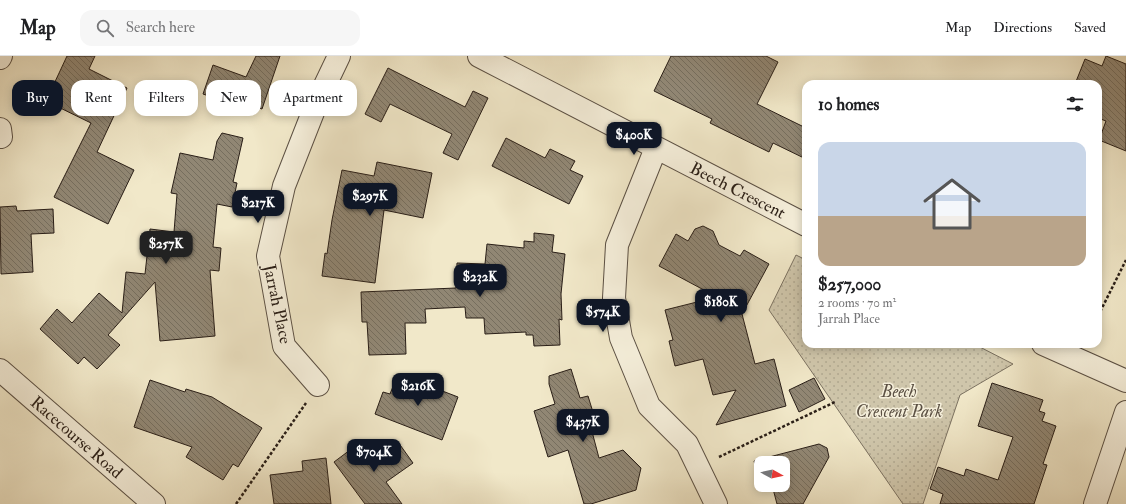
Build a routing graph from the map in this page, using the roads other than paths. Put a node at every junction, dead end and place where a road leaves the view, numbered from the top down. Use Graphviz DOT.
graph roads {
  1 [pos="339,56"];
  2 [pos="479,56"];
  3 [pos="656,148"];
  4 [pos="802,223"];
  5 [pos="1052,348"];
  6 [pos="0,370"];
  7 [pos="1126,381"];
  8 [pos="318,385"];
  9 [pos="1126,412"];
  10 [pos="154,504"];
  11 [pos="716,504"];
  12 [pos="1095,504"];
  1 -- 8 [label="street, Jarrah Place"];
  2 -- 3 [label="street, Beech Crescent"];
  3 -- 4 [label="street, Beech Crescent"];
  3 -- 11 [label="street"];
  5 -- 7 [label="street"];
  6 -- 10 [label="street, Racecourse Road"];
  9 -- 12 [label="street"];
}
